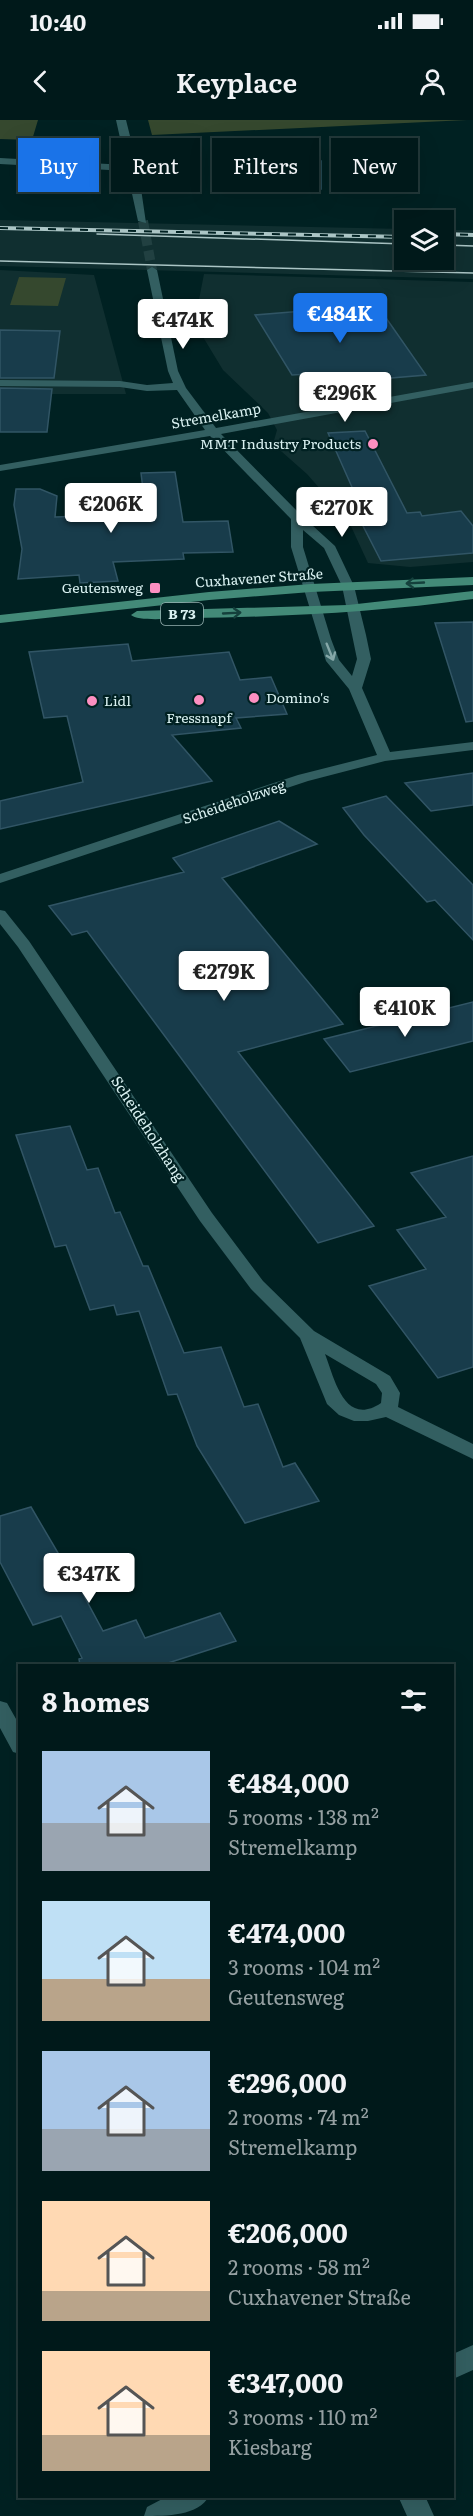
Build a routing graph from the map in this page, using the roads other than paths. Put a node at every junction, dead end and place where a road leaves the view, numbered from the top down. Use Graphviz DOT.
graph roads {
  1 [pos="121,120"];
  2 [pos="129,138"];
  3 [pos="0,161"];
  4 [pos="111,168"];
  5 [pos="138,192"];
  6 [pos="143,221"];
  7 [pos="152,270"];
  8 [pos="0,383"];
  9 [pos="473,385"];
  10 [pos="180,386"];
  11 [pos="213,432"];
  12 [pos="0,468"];
  13 [pos="297,518"];
  14 [pos="473,581"];
  15 [pos="348,586"];
  16 [pos="311,588"];
  17 [pos="473,595"];
  18 [pos="354,607"];
  19 [pos="317,609"];
  20 [pos="47,615"];
  21 [pos="0,619"];
  22 [pos="355,688"];
  23 [pos="473,746"];
  24 [pos="385,758"];
  25 [pos="0,879"];
  26 [pos="0,914"];
  27 [pos="308,1335"];
  28 [pos="386,1409"];
  29 [pos="473,1452"];
  30 [pos="0,1709"];
  31 [pos="18,1742"];
  32 [pos="473,2357"];
  33 [pos="454,2366"];
  34 [pos="192,2498"];
  35 [pos="412,2498"];
  36 [pos="157,2516"];
  37 [pos="421,2516"];
  1 -- 2 [label="street"];
  3 -- 4 [label="street"];
  5 -- 6 [label="street"];
  7 -- 10 [label="street"];
  8 -- 10 [label="street"];
  9 -- 11 [label="street, Stremelkamp"];
  10 -- 11 [label="street"];
  11 -- 12 [label="street, Stremelkamp"];
  11 -- 13 [label="street"];
  13 -- 15 [label="street"];
  13 -- 16 [label="street"];
  14 -- 15 [label="main road, Cuxhavener Straße / B 73, one-way"];
  15 -- 16 [label="main road, Cuxhavener Straße / B 73"];
  15 -- 18 [label="street"];
  16 -- 19 [label="street"];
  16 -- 20 [label="main road, Cuxhavener Straße / B 73"];
  17 -- 18 [label="main road, Cuxhavener Straße / B 73"];
  18 -- 19 [label="main road, Cuxhavener Straße / B 73"];
  18 -- 22 [label="street"];
  20 -- 19 [label="main road, Cuxhavener Straße / B 73, one-way"];
  19 -- 22 [label="street, one-way"];
  20 -- 21 [label="main road, Cuxhavener Straße / B 73"];
  22 -- 24 [label="street"];
  23 -- 24 [label="street, Scheideholzweg"];
  24 -- 25 [label="street, Scheideholzweg"];
  26 -- 27 [label="street, Scheideholzhang"];
  27 -- 28 [label="street, Scheideholzhang"];
  27 -- 28 [label="street, Scheideholzhang"];
  28 -- 29 [label="street"];
  30 -- 31 [label="street"];
  32 -- 33 [label="street"];
  34 -- 36 [label="street"];
  35 -- 37 [label="street"];
}
